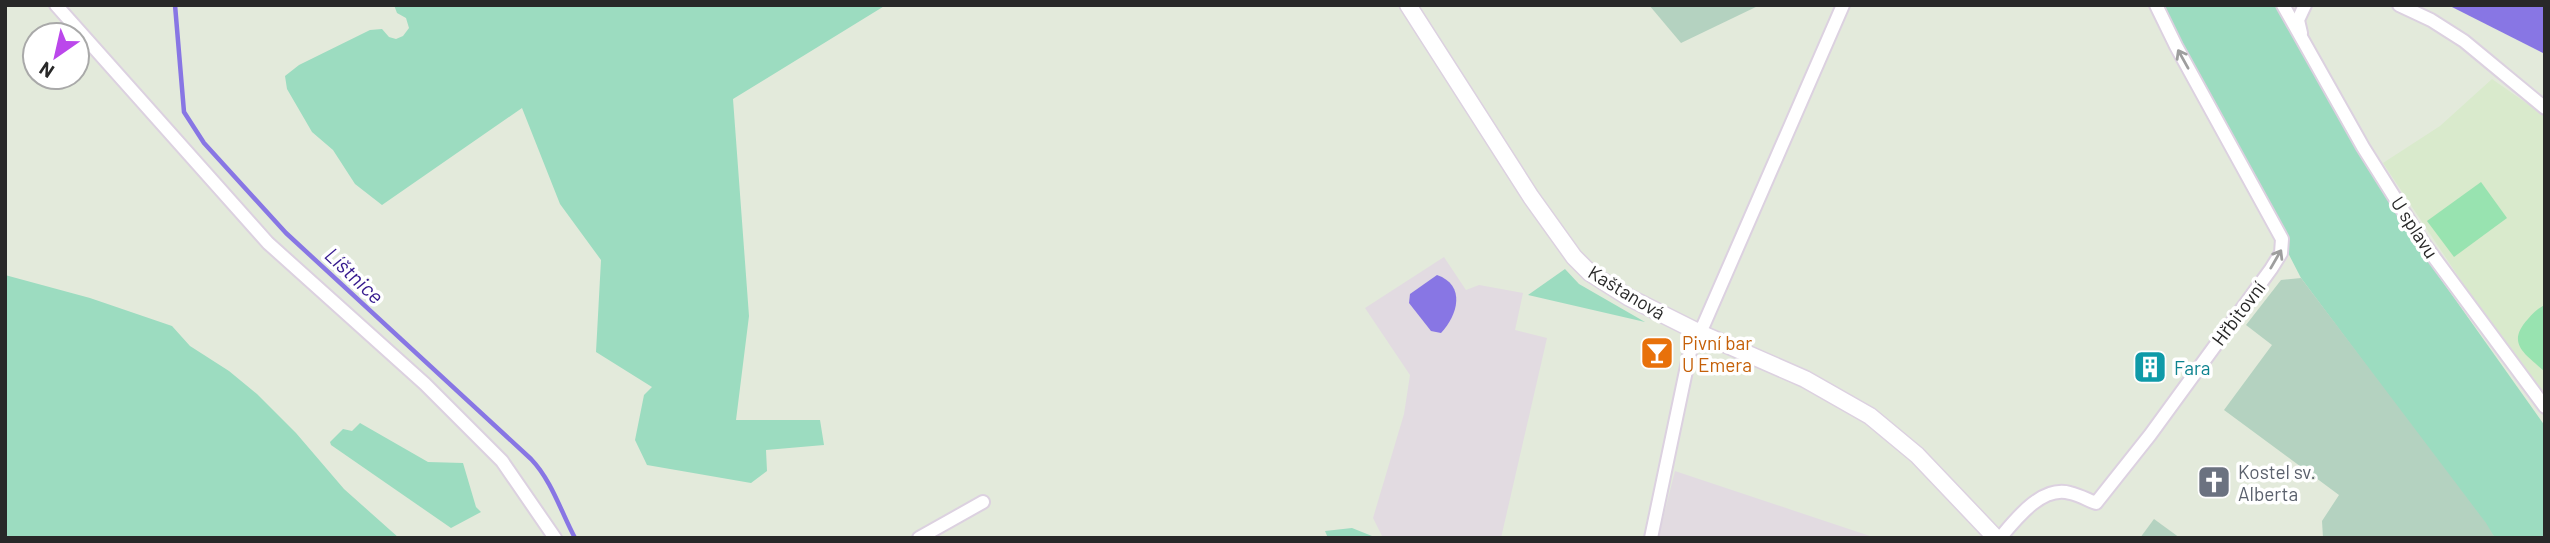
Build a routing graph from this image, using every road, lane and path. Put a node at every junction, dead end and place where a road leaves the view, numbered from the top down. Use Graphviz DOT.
graph roads {
  1 [pos="56,5"];
  2 [pos="1408,5"];
  3 [pos="1843,5"];
  4 [pos="2156,5"];
  5 [pos="2283,5"];
  6 [pos="2305,5"];
  7 [pos="2399,5"];
  8 [pos="2301,37"];
  9 [pos="2545,108"];
  10 [pos="1700,333"];
  11 [pos="2545,407"];
  12 [pos="983,502"];
  13 [pos="555,538"];
  14 [pos="919,538"];
  15 [pos="1651,538"];
  16 [pos="1998,538"];
  1 -- 13 [label="street"];
  2 -- 10 [label="street, Kaštanová"];
  3 -- 10 [label="street"];
  16 -- 4 [label="street, Hřbitovní, one-way"];
  5 -- 8 [label="street, U splavu"];
  6 -- 8 [label="street"];
  7 -- 9 [label="street"];
  8 -- 11 [label="street, U splavu"];
  10 -- 15 [label="street"];
  10 -- 16 [label="street, Kaštanová"];
  12 -- 14 [label="street"];
}
